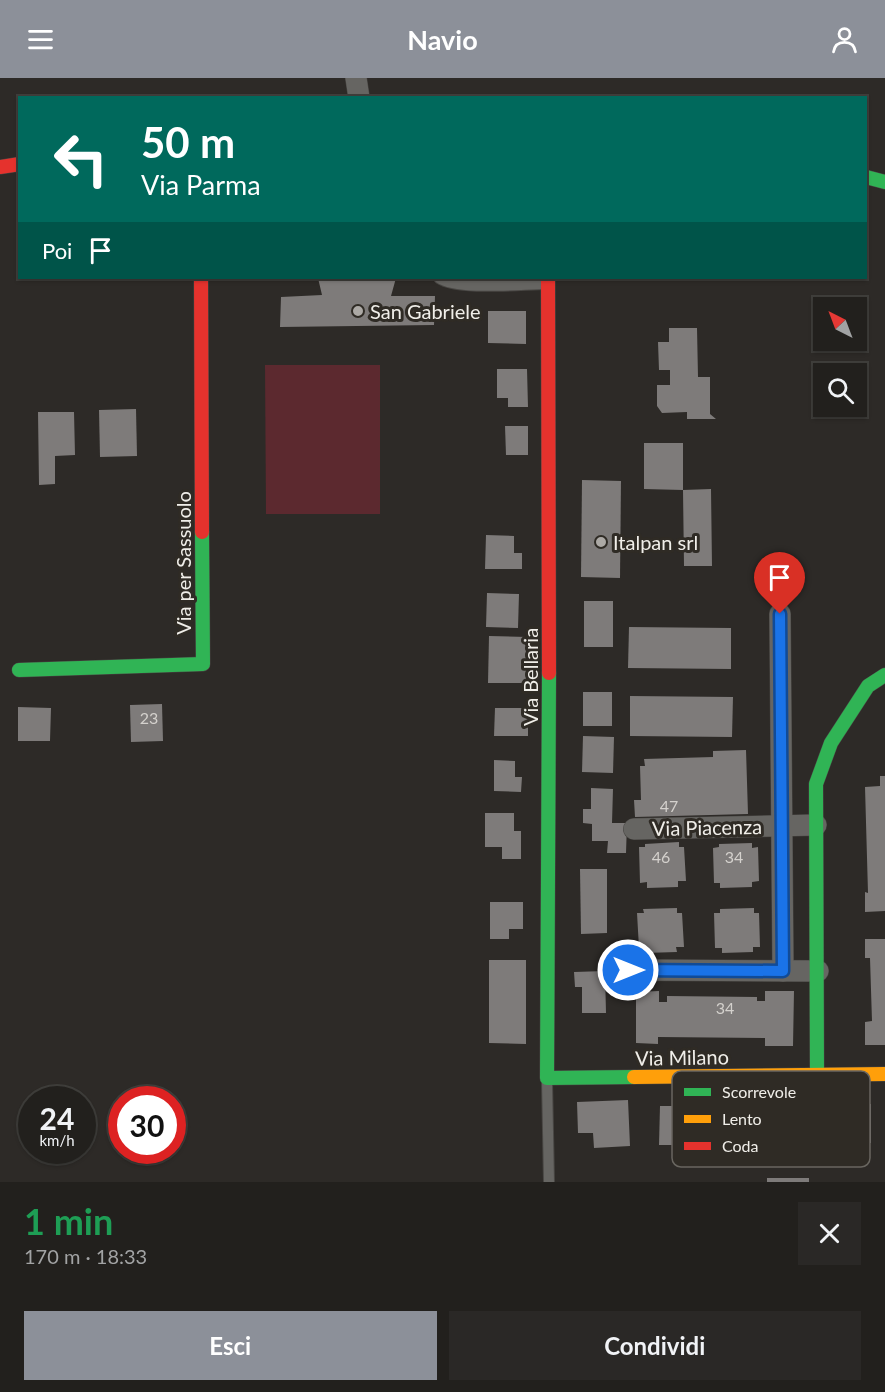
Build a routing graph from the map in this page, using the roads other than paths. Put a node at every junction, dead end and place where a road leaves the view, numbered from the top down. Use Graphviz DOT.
graph roads {
  1 [pos="356,78"];
  2 [pos="359,96"];
  3 [pos="18,164"];
  4 [pos="0,167"];
  5 [pos="867,177"];
  6 [pos="885,182"];
  7 [pos="201,279"];
  8 [pos="441,279"];
  9 [pos="548,281"];
  10 [pos="780,614"];
  11 [pos="19,670"];
  12 [pos="885,675"];
  13 [pos="782,825"];
  14 [pos="816,825"];
  15 [pos="634,829"];
  16 [pos="628,970"];
  17 [pos="783,971"];
  18 [pos="818,971"];
  19 [pos="817,1071"];
  20 [pos="870,1074"];
  21 [pos="885,1074"];
  22 [pos="672,1077"];
  23 [pos="547,1078"];
  24 [pos="549,1182"];
  1 -- 2 [label="street"];
  3 -- 4 [label="street"];
  5 -- 6 [label="street"];
  7 -- 11 [label="street, Via per Sassuolo"];
  8 -- 9 [label="lane"];
  9 -- 23 [label="street, Via Bellaria"];
  10 -- 13 [label="street"];
  12 -- 14 [label="street"];
  13 -- 14 [label="street, Via Piacenza"];
  13 -- 15 [label="street, Via Piacenza"];
  13 -- 17 [label="street"];
  14 -- 18 [label="street"];
  16 -- 17 [label="street"];
  17 -- 18 [label="street"];
  18 -- 19 [label="street"];
  20 -- 21 [label="street, Via Milano"];
  22 -- 23 [label="street, Via Milano"];
  23 -- 24 [label="lane"];
}
